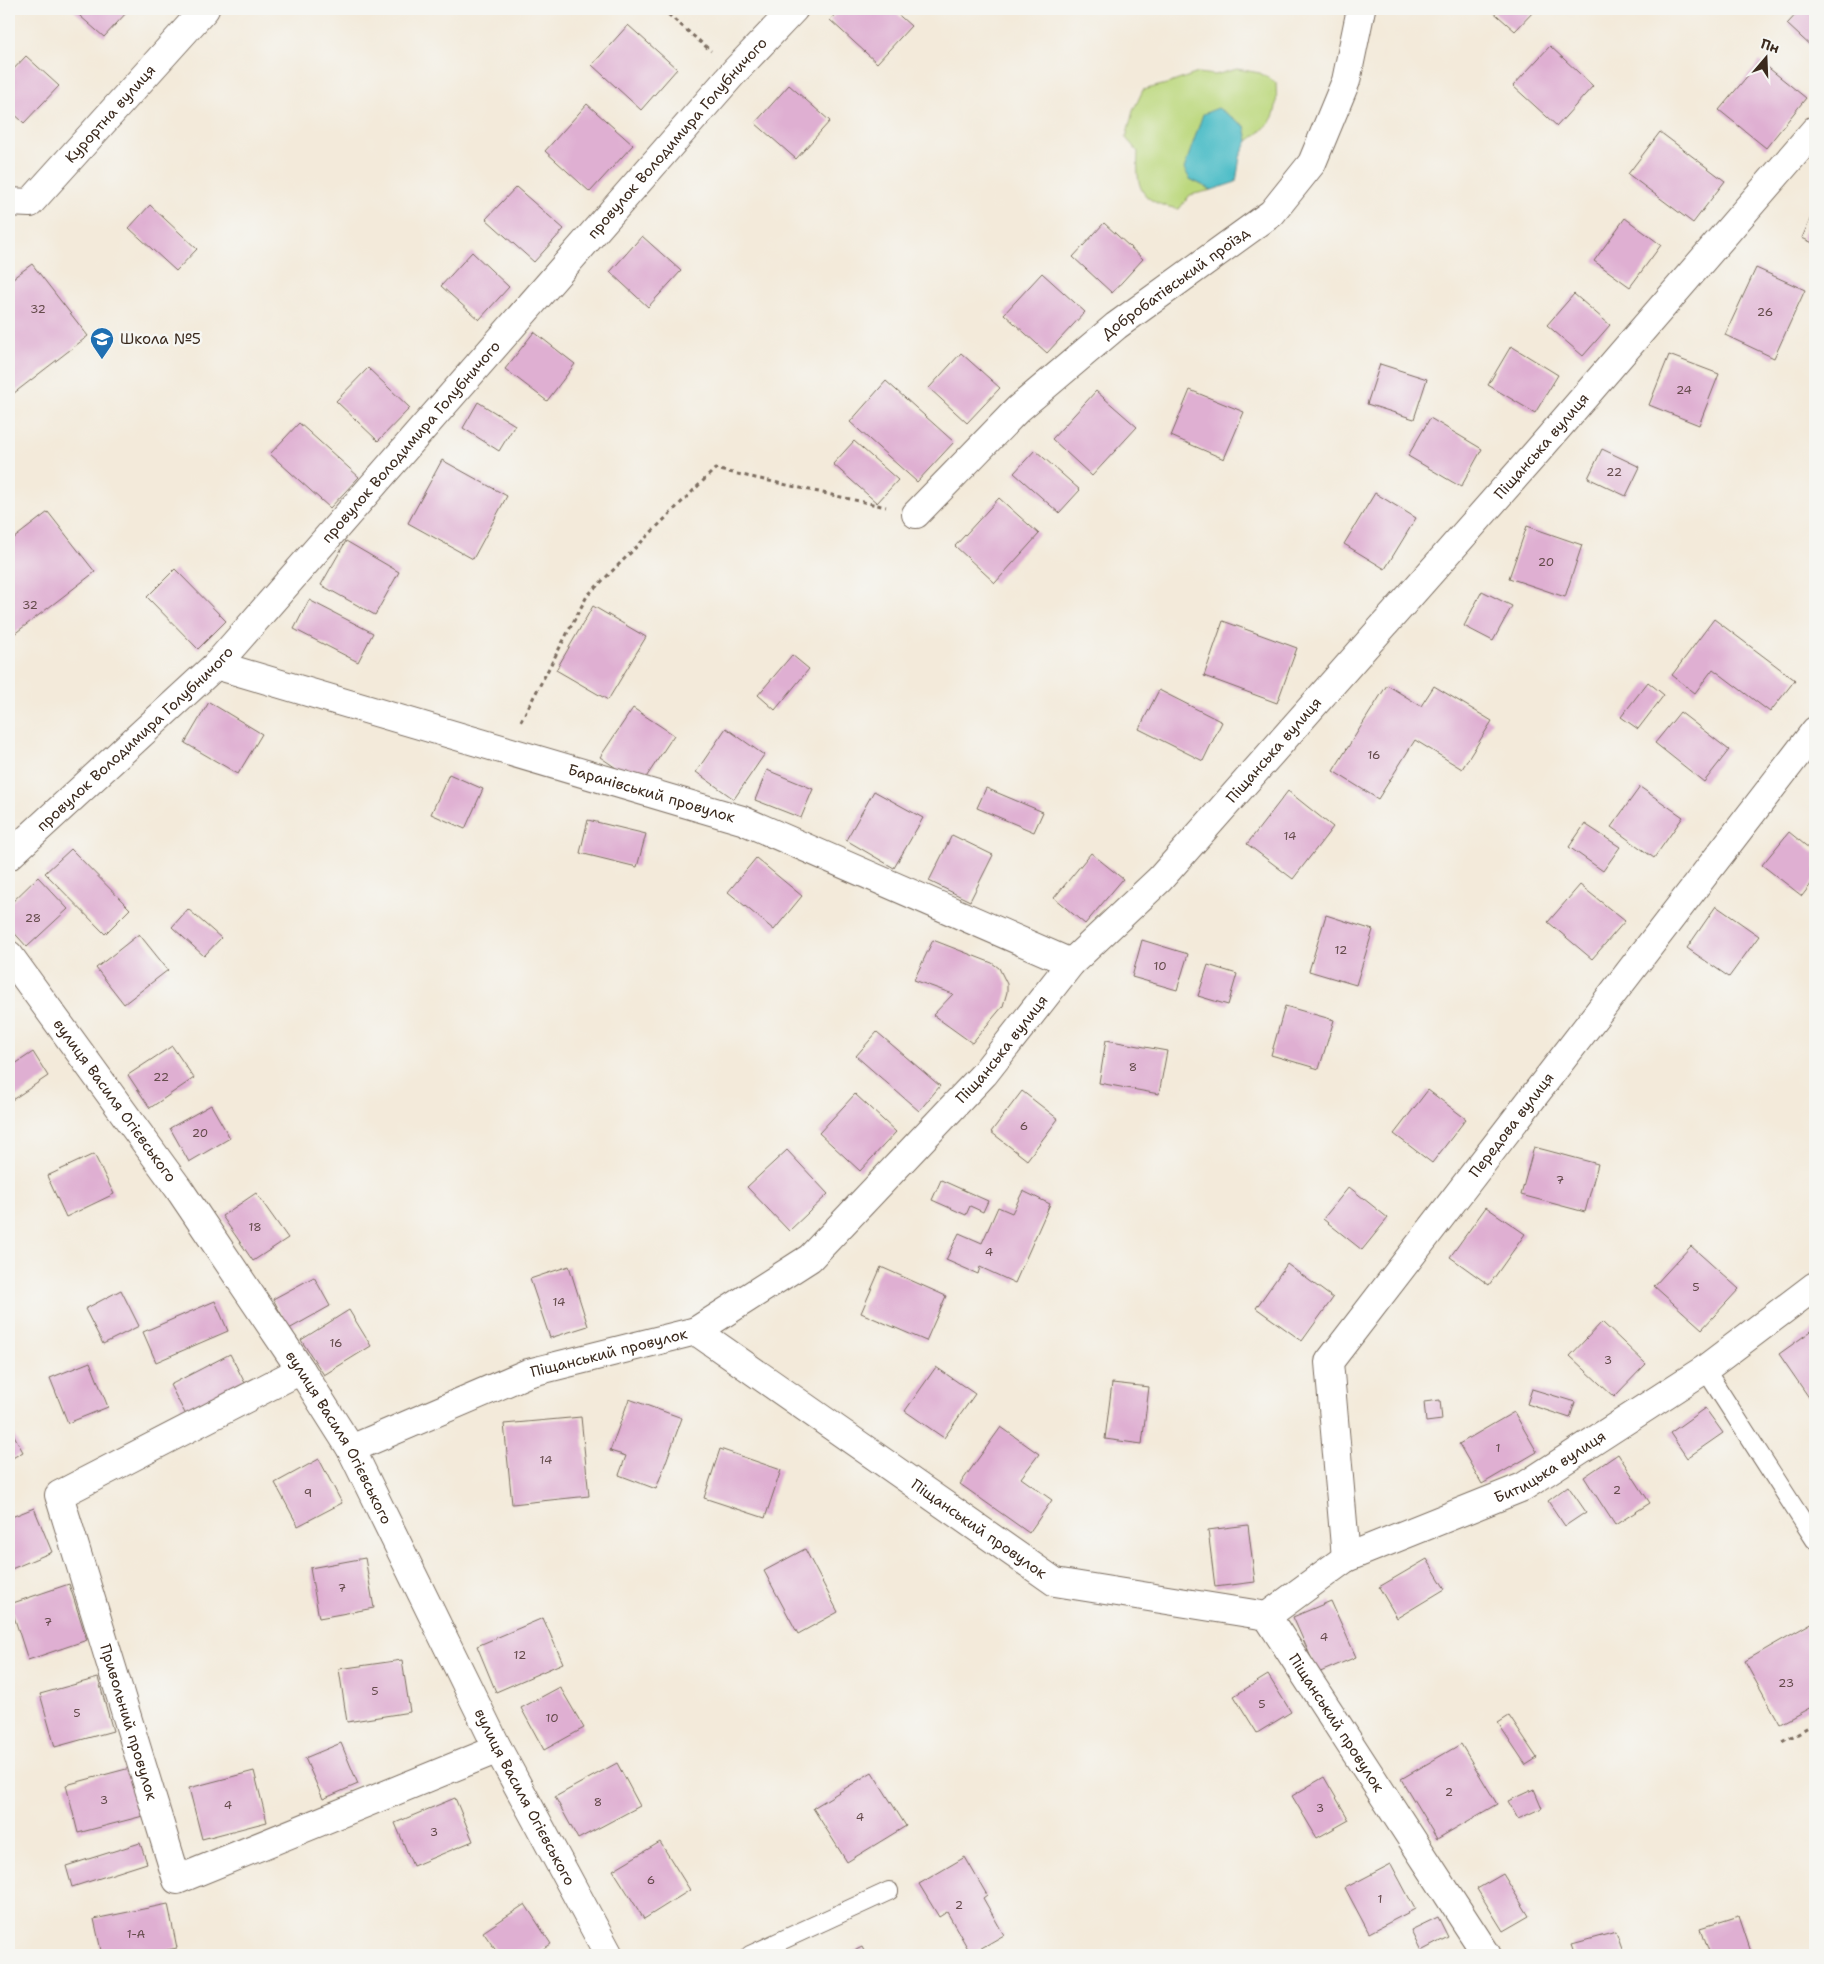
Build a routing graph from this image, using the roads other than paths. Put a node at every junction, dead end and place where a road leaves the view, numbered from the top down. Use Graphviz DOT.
graph roads {
  1 [pos="205,9"];
  2 [pos="794,9"];
  3 [pos="1361,9"];
  4 [pos="1815,130"];
  5 [pos="9,202"];
  6 [pos="916,514"];
  7 [pos="216,665"];
  8 [pos="1815,731"];
  9 [pos="9,856"];
  10 [pos="9,955"];
  11 [pos="1071,963"];
  12 [pos="1815,1286"];
  13 [pos="696,1331"];
  14 [pos="1706,1369"];
  15 [pos="301,1370"];
  16 [pos="351,1449"];
  17 [pos="1815,1540"];
  18 [pos="1346,1558"];
  19 [pos="1268,1616"];
  20 [pos="498,1749"];
  21 [pos="889,1891"];
  22 [pos="609,1955"];
  23 [pos="750,1955"];
  24 [pos="1487,1955"];
  1 -- 5 [label="street, Курортна вулиця"];
  2 -- 7 [label="street, провулок Володимира Голубничого"];
  3 -- 6 [label="street, Добробатівський проїзд"];
  4 -- 11 [label="street, Піщанська вулиця"];
  7 -- 9 [label="street, провулок Володимира Голубничого"];
  7 -- 11 [label="street, Баранівський провулок"];
  8 -- 18 [label="street, Передова вулиця"];
  10 -- 15 [label="street, вулиця Василя Огієвського"];
  11 -- 13 [label="street, Піщанська вулиця"];
  12 -- 14 [label="street, Битицька вулиця"];
  13 -- 16 [label="street, Піщанський провулок"];
  13 -- 19 [label="street, Піщанський провулок"];
  14 -- 17 [label="lane"];
  14 -- 18 [label="street, Битицька вулиця"];
  15 -- 16 [label="street, вулиця Василя Огієвського"];
  15 -- 20 [label="street, Привольний провулок"];
  16 -- 20 [label="street, вулиця Василя Огієвського"];
  18 -- 19 [label="street, Битицька вулиця"];
  19 -- 24 [label="street, Піщанський провулок"];
  20 -- 22 [label="street, вулиця Василя Огієвського"];
  21 -- 23 [label="lane"];
}
